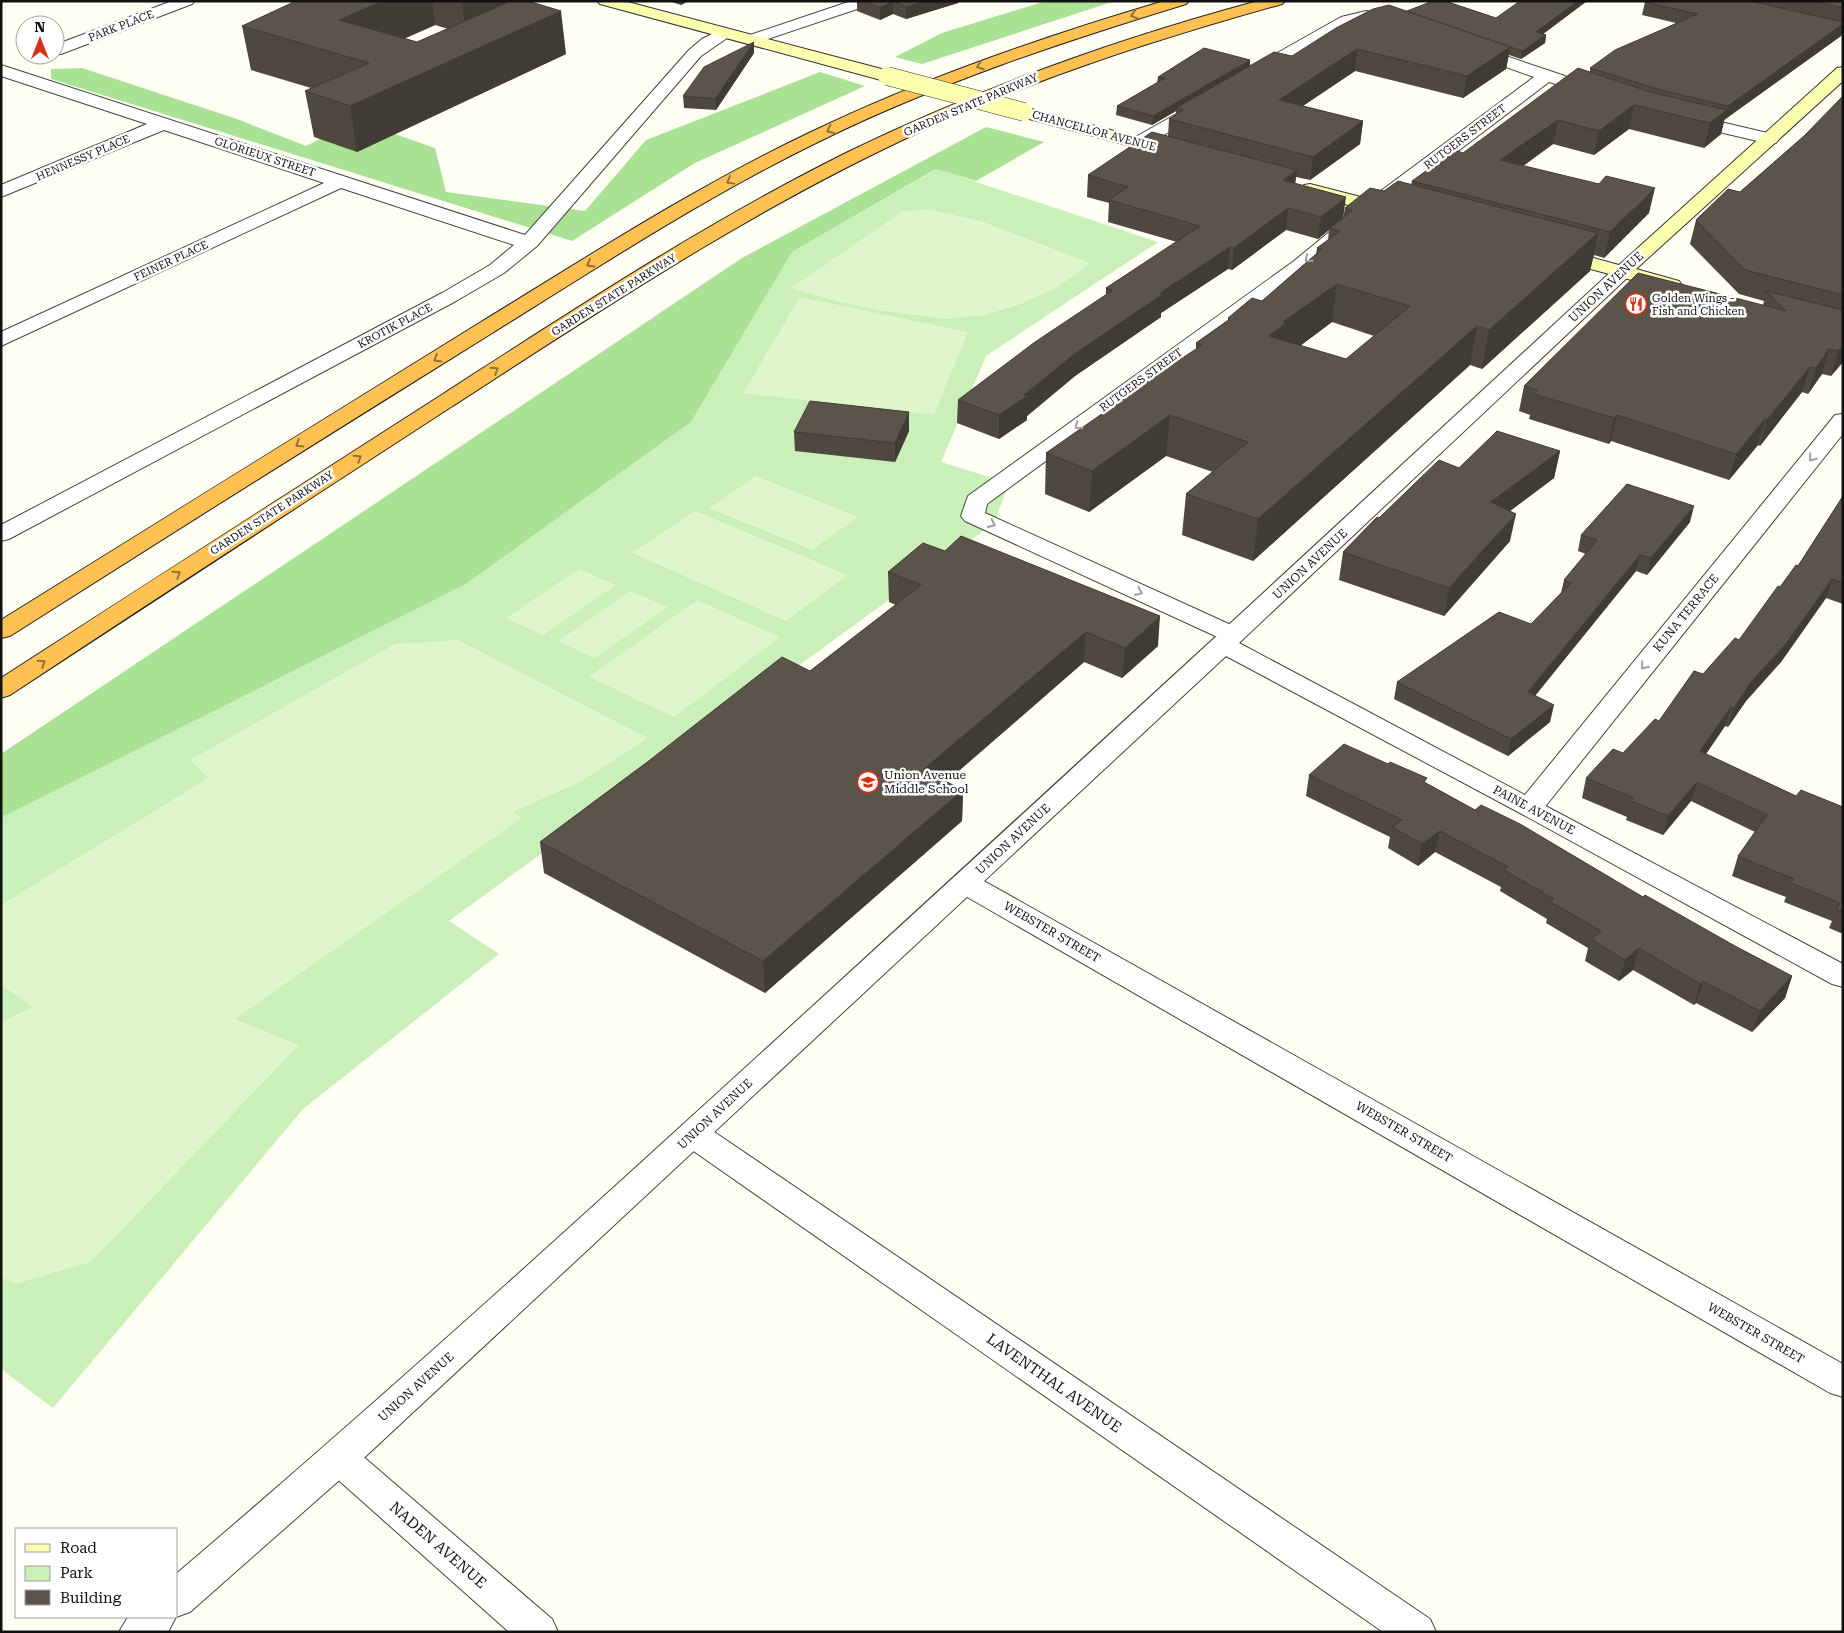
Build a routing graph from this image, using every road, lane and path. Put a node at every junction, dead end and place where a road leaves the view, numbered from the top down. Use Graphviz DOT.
graph roads {
  1 [pos="187,1"];
  2 [pos="605,1"];
  3 [pos="867,1"];
  4 [pos="1181,1"];
  5 [pos="1277,1"];
  6 [pos="1409,27"];
  7 [pos="724,33"];
  8 [pos="750,40"];
  9 [pos="1455,44"];
  10 [pos="65,47"];
  11 [pos="18,65"];
  12 [pos="2,71"];
  13 [pos="1843,72"];
  14 [pos="1546,76"];
  15 [pos="1241,81"];
  16 [pos="1572,85"];
  17 [pos="1216,96"];
  18 [pos="1670,114"];
  19 [pos="165,123"];
  20 [pos="1770,139"];
  21 [pos="1138,142"];
  22 [pos="1185,155"];
  23 [pos="340,182"];
  24 [pos="1289,183"];
  25 [pos="1,192"];
  26 [pos="1373,206"];
  27 [pos="1402,214"];
  28 [pos="530,242"];
  29 [pos="1536,249"];
  30 [pos="1622,272"];
  31 [pos="1689,290"];
  32 [pos="1,340"];
  33 [pos="1843,420"];
  34 [pos="1,534"];
  35 [pos="1,631"];
  36 [pos="1228,640"];
  37 [pos="1,690"];
  38 [pos="1530,807"];
  39 [pos="965,883"];
  40 [pos="1843,977"];
  41 [pos="693,1134"];
  42 [pos="1843,1382"];
  43 [pos="339,1458"];
  44 [pos="178,1597"];
  45 [pos="155,1618"];
  46 [pos="139,1632"];
  47 [pos="538,1632"];
  48 [pos="1416,1632"];
  1 -- 10 [label="street, PARK PLACE"];
  2 -- 7 [label="main road, CHANCELLOR AVENUE"];
  3 -- 8 [label="street"];
  4 -- 35 [label="highway, one-way"];
  37 -- 5 [label="highway, GARDEN STATE PARKWAY, one-way"];
  6 -- 15 [label="street"];
  7 -- 8 [label="main road, CHANCELLOR AVENUE"];
  7 -- 28 [label="street, KROTIK PLACE"];
  8 -- 21 [label="main road, CHANCELLOR AVENUE, bridge"];
  9 -- 14 [label="street"];
  11 -- 12 [label="street"];
  12 -- 19 [label="street, GLORIEUX STREET"];
  13 -- 20 [label="main road, UNION AVENUE"];
  14 -- 16 [label="street"];
  14 -- 26 [label="street, RUTGERS STREET"];
  17 -- 21 [label="street"];
  18 -- 20 [label="street"];
  19 -- 23 [label="street, GLORIEUX STREET"];
  19 -- 25 [label="street, HENNESSY PLACE"];
  20 -- 30 [label="main road, UNION AVENUE"];
  21 -- 22 [label="main road, CHANCELLOR AVENUE"];
  23 -- 28 [label="street, GLORIEUX STREET"];
  23 -- 32 [label="street, FEINER PLACE"];
  24 -- 26 [label="main road"];
  26 -- 27 [label="main road"];
  26 -- 36 [label="street, RUTGERS STREET, one-way"];
  28 -- 34 [label="street, KROTIK PLACE"];
  29 -- 30 [label="main road"];
  30 -- 31 [label="main road"];
  30 -- 36 [label="street, UNION AVENUE"];
  33 -- 38 [label="street, KUNA TERRACE, one-way"];
  36 -- 38 [label="street, PAINE AVENUE"];
  36 -- 39 [label="street, UNION AVENUE"];
  38 -- 40 [label="street, PAINE AVENUE"];
  39 -- 41 [label="street, UNION AVENUE"];
  39 -- 42 [label="street, WEBSTER STREET"];
  41 -- 43 [label="street, UNION AVENUE"];
  41 -- 48 [label="street, LAVENTHAL AVENUE"];
  43 -- 44 [label="street, UNION AVENUE"];
  43 -- 47 [label="street, NADEN AVENUE"];
  45 -- 46 [label="street"];
}
